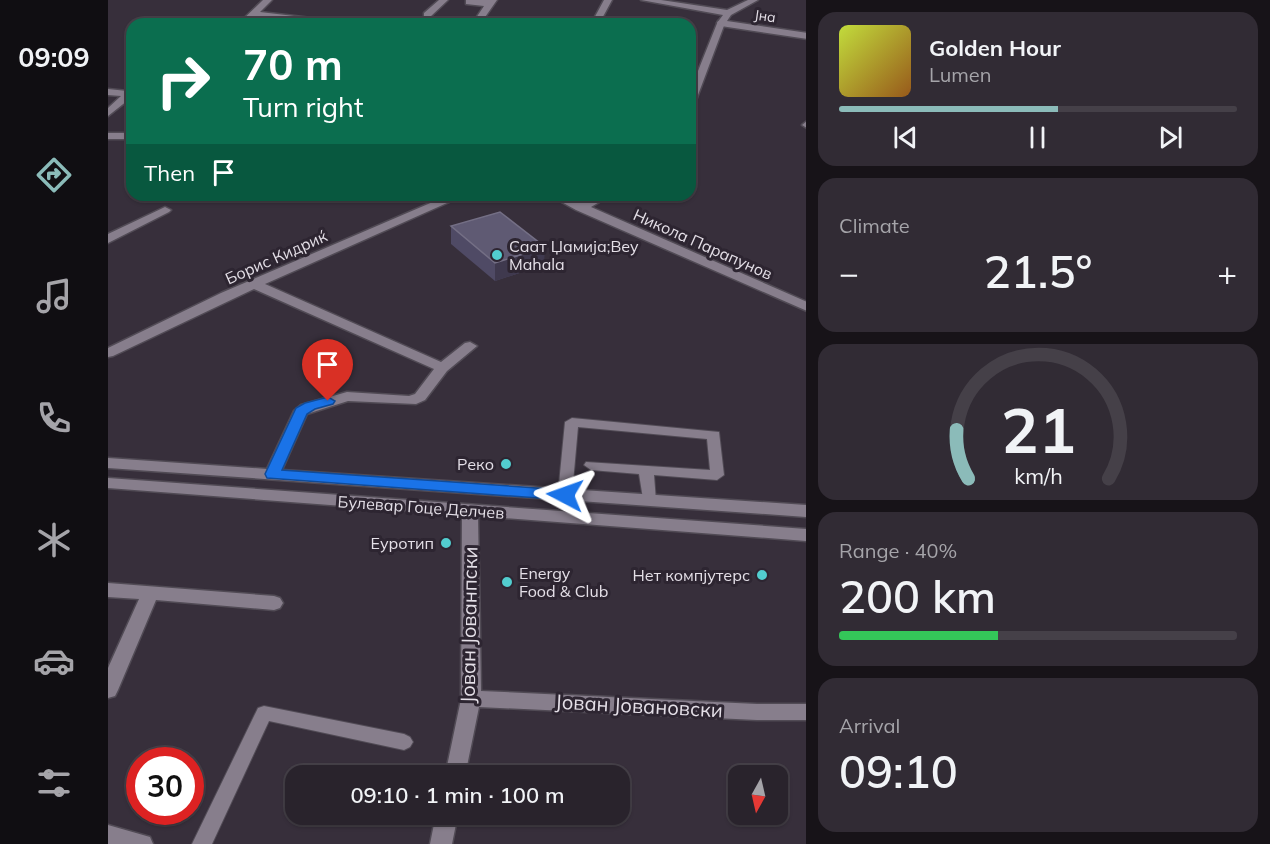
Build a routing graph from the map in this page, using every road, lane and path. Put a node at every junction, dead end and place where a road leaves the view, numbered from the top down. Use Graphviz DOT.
graph roads {
  1 [pos="268,0"];
  2 [pos="444,0"];
  3 [pos="608,0"];
  4 [pos="645,0"];
  5 [pos="754,0"];
  6 [pos="469,2"];
  7 [pos="492,2"];
  8 [pos="728,13"];
  9 [pos="253,14"];
  10 [pos="427,15"];
  11 [pos="249,18"];
  12 [pos="287,18"];
  13 [pos="480,18"];
  14 [pos="598,18"];
  15 [pos="721,23"];
  16 [pos="806,36"];
  17 [pos="696,88"];
  18 [pos="108,92"];
  19 [pos="126,93"];
  20 [pos="126,97"];
  21 [pos="108,113"];
  22 [pos="108,136"];
  23 [pos="126,136"];
  24 [pos="445,201"];
  25 [pos="567,201"];
  26 [pos="593,201"];
  27 [pos="580,208"];
  28 [pos="165,210"];
  29 [pos="108,239"];
  30 [pos="254,284"];
  31 [pos="806,307"];
  32 [pos="470,346"];
  33 [pos="108,353"];
  34 [pos="442,368"];
  35 [pos="108,463"];
  36 [pos="591,465"];
  37 [pos="646,469"];
  38 [pos="273,474"];
  39 [pos="108,483"];
  40 [pos="565,495"];
  41 [pos="648,501"];
  42 [pos="470,510"];
  43 [pos="806,512"];
  44 [pos="806,536"];
  45 [pos="108,590"];
  46 [pos="150,594"];
  47 [pos="274,603"];
  48 [pos="108,690"];
  49 [pos="471,699"];
  50 [pos="806,712"];
  51 [pos="404,742"];
  52 [pos="457,765"];
  53 [pos="445,825"];
  54 [pos="108,835"];
  55 [pos="142,844"];
  56 [pos="202,844"];
  57 [pos="441,844"];
  1 -- 9 [label="street"];
  2 -- 10 [label="street"];
  3 -- 14 [label="street"];
  4 -- 8 [label="street"];
  5 -- 8 [label="street"];
  6 -- 7 [label="street"];
  7 -- 13 [label="street"];
  8 -- 15 [label="street"];
  9 -- 11 [label="street"];
  9 -- 12 [label="street"];
  15 -- 16 [label="street, Јна"];
  15 -- 17 [label="street"];
  18 -- 19 [label="street"];
  20 -- 21 [label="street"];
  22 -- 23 [label="street"];
  24 -- 30 [label="street, Борис Кидриќ"];
  25 -- 27 [label="street, Никола Парапунов"];
  26 -- 27 [label="street"];
  27 -- 31 [label="street, Никола Парапунов"];
  28 -- 29 [label="street"];
  30 -- 33 [label="street, Борис Кидриќ"];
  30 -- 34 [label="street"];
  32 -- 34 [label="street"];
  34 -- 38 [label="street"];
  35 -- 38 [label="street, Булевар Гоце Делчев"];
  36 -- 37 [label="lane"];
  37 -- 40 [label="lane"];
  37 -- 41 [label="lane"];
  38 -- 40 [label="street, Булевар Гоце Делчев"];
  39 -- 42 [label="street, Булевар Гоце Делчев"];
  40 -- 41 [label="street, Булевар Гоце Делчев"];
  41 -- 43 [label="street, Булевар Гоце Делчев"];
  42 -- 44 [label="street, Булевар Гоце Делчев"];
  42 -- 49 [label="street, Јован Јованпски"];
  45 -- 46 [label="street"];
  46 -- 47 [label="street"];
  46 -- 48 [label="street"];
  49 -- 50 [label="street, Јован Јовановски"];
  49 -- 52 [label="street, Јован Јованпски"];
  51 -- 56 [label="lane"];
  53 -- 57 [label="street"];
  54 -- 55 [label="street"];
}
